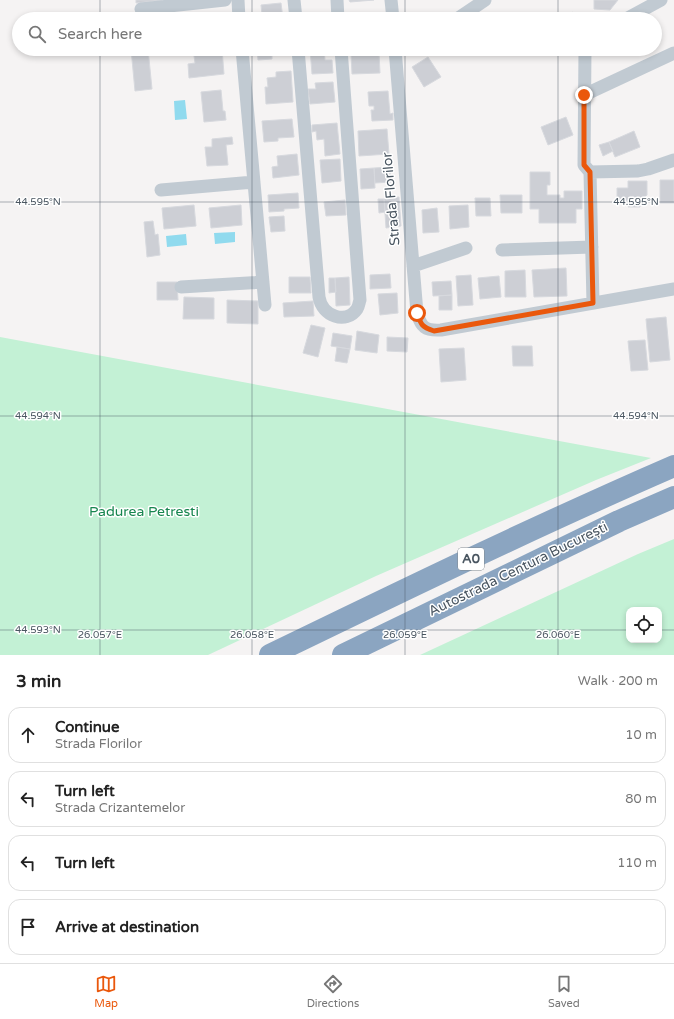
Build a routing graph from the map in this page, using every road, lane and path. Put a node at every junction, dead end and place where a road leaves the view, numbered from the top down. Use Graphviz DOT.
graph roads {
  1 [pos="225,0"];
  2 [pos="238,0"];
  3 [pos="294,0"];
  4 [pos="337,0"];
  5 [pos="391,0"];
  6 [pos="485,0"];
  7 [pos="661,0"];
  8 [pos="141,8"];
  9 [pos="239,12"];
  10 [pos="295,12"];
  11 [pos="338,12"];
  12 [pos="392,12"];
  13 [pos="467,12"];
  14 [pos="639,12"];
  15 [pos="674,53"];
  16 [pos="243,56"];
  17 [pos="299,56"];
  18 [pos="342,56"];
  19 [pos="399,56"];
  20 [pos="585,56"];
  21 [pos="584,95"];
  22 [pos="674,160"];
  23 [pos="590,172"];
  24 [pos="254,182"];
  25 [pos="161,190"];
  26 [pos="592,247"];
  27 [pos="466,248"];
  28 [pos="502,250"];
  29 [pos="413,266"];
  30 [pos="263,282"];
  31 [pos="181,287"];
  32 [pos="674,289"];
  33 [pos="593,303"];
  34 [pos="265,305"];
  35 [pos="674,466"];
  36 [pos="674,497"];
  37 [pos="270,655"];
  38 [pos="342,655"];
  1 -- 8 [label="street"];
  2 -- 9 [label="street"];
  3 -- 10 [label="street"];
  4 -- 11 [label="street"];
  5 -- 12 [label="street"];
  6 -- 13 [label="street"];
  7 -- 14 [label="street"];
  15 -- 21 [label="street"];
  16 -- 24 [label="street"];
  17 -- 18 [label="street"];
  19 -- 29 [label="street, Strada Florilor"];
  20 -- 21 [label="street"];
  21 -- 23 [label="street"];
  22 -- 23 [label="street"];
  23 -- 26 [label="street"];
  24 -- 25 [label="street"];
  24 -- 30 [label="street"];
  26 -- 28 [label="street"];
  26 -- 33 [label="street"];
  27 -- 29 [label="street"];
  29 -- 33 [label="street, Strada Florilor"];
  30 -- 31 [label="street"];
  30 -- 34 [label="street"];
  32 -- 33 [label="street"];
  35 -- 37 [label="highway, Autostrada Centura București / A0"];
  36 -- 38 [label="highway, Autostrada Centura București / A0"];
}
